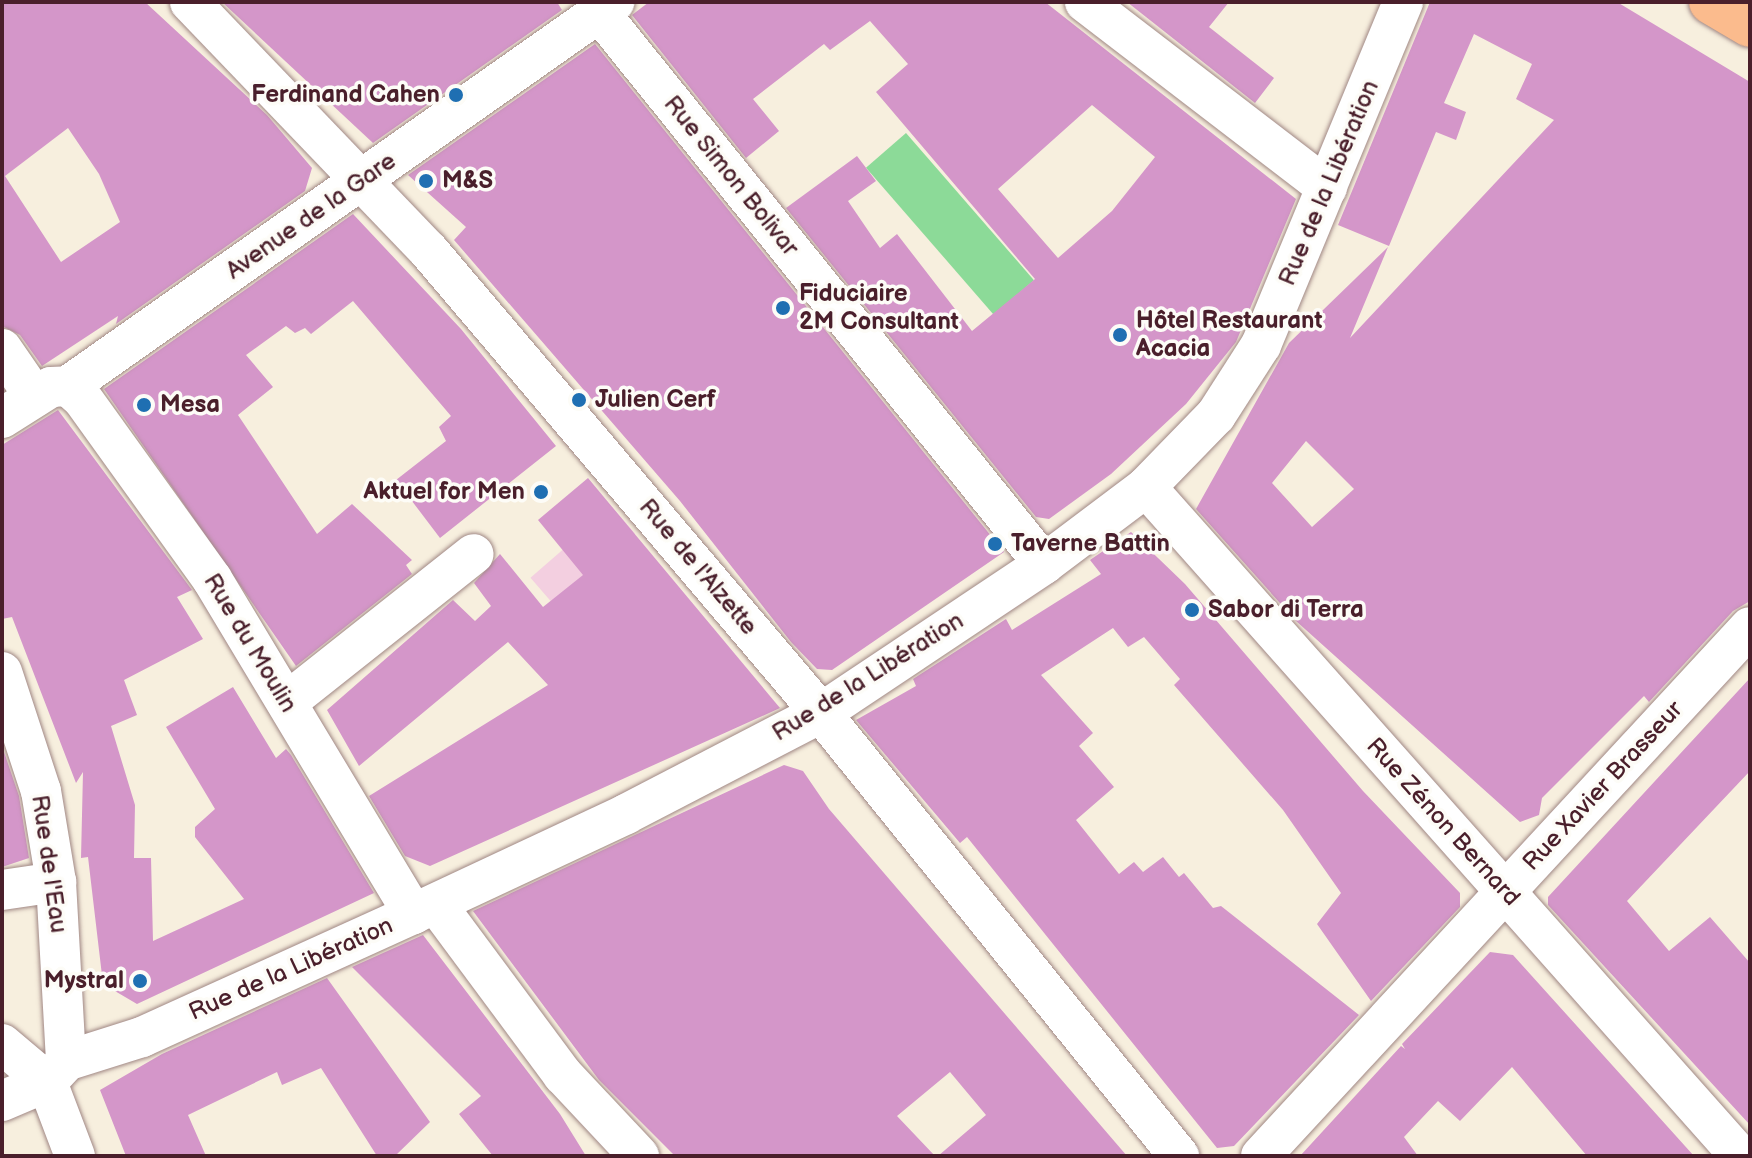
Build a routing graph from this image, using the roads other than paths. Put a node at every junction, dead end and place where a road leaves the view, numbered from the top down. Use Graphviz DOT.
graph roads {
  1 [pos="190,2"];
  2 [pos="1085,2"];
  3 [pos="1403,2"];
  4 [pos="1711,2"];
  5 [pos="597,8"];
  6 [pos="1750,25"];
  7 [pos="361,181"];
  8 [pos="1327,188"];
  9 [pos="2,349"];
  10 [pos="52,391"];
  11 [pos="2,418"];
  12 [pos="1146,487"];
  13 [pos="474,554"];
  14 [pos="1044,564"];
  15 [pos="1750,627"];
  16 [pos="2,672"];
  17 [pos="287,702"];
  18 [pos="821,713"];
  19 [pos="56,882"];
  20 [pos="2,890"];
  21 [pos="1506,892"];
  22 [pos="424,909"];
  23 [pos="2,1044"];
  24 [pos="56,1072"];
  25 [pos="2,1101"];
  26 [pos="75,1156"];
  27 [pos="639,1156"];
  28 [pos="1179,1156"];
  29 [pos="1261,1156"];
  30 [pos="1740,1156"];
  1 -- 7 [label="street, Rue de l'Alzette"];
  2 -- 8 [label="street"];
  3 -- 8 [label="street, Rue de la Libération"];
  4 -- 6 [label="main road"];
  5 -- 7 [label="street, Avenue de la Gare"];
  5 -- 14 [label="street, Rue Simon Bolivar"];
  7 -- 10 [label="street, Avenue de la Gare"];
  7 -- 18 [label="street, Rue de l'Alzette"];
  8 -- 12 [label="street, Rue de la Libération"];
  9 -- 10 [label="street, Rue du Moulin"];
  10 -- 11 [label="street, Avenue de la Gare"];
  10 -- 17 [label="street, Rue du Moulin"];
  12 -- 14 [label="street, Rue de la Libération"];
  12 -- 21 [label="street, Rue Zénon Bernard"];
  13 -- 17 [label="street"];
  14 -- 18 [label="street, Rue de la Libération"];
  15 -- 21 [label="street, Rue Xavier Brasseur"];
  16 -- 19 [label="street, Rue de l'Eau"];
  17 -- 22 [label="street, Rue du Moulin"];
  18 -- 22 [label="street, Rue de la Libération"];
  18 -- 28 [label="street, Rue de l'Alzette"];
  19 -- 20 [label="street"];
  19 -- 24 [label="street, Rue de l'Eau"];
  21 -- 29 [label="street, Rue Xavier Brasseur"];
  21 -- 30 [label="street, Rue Zénon Bernard"];
  22 -- 24 [label="street, Rue de la Libération"];
  22 -- 27 [label="street, Rue du Moulin"];
  23 -- 24 [label="street"];
  24 -- 25 [label="street, Rue de la Libération"];
  24 -- 26 [label="street"];
}
